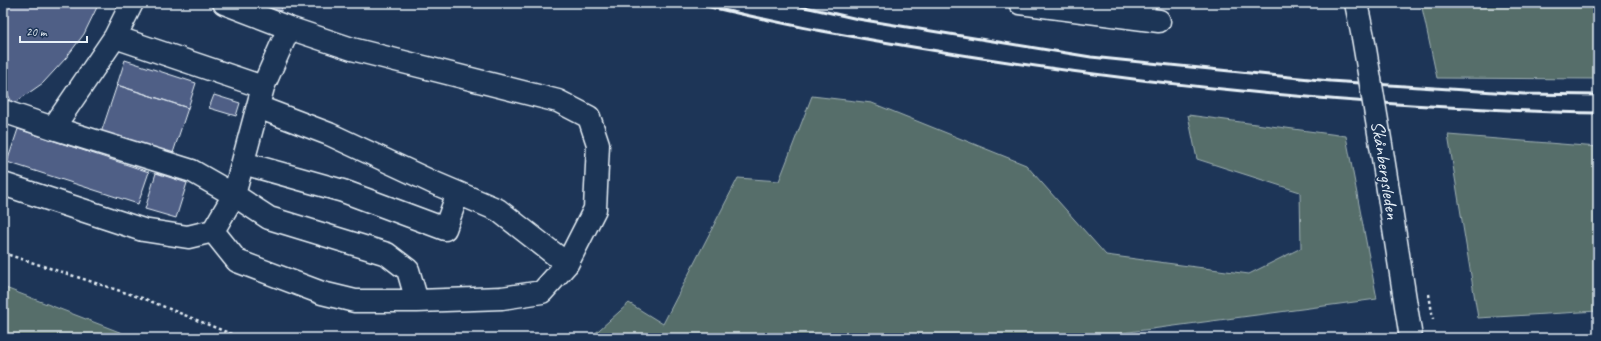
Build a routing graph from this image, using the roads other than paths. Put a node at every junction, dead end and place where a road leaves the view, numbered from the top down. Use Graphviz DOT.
graph roads {
  1 [pos="132,3"];
  2 [pos="224,3"];
  3 [pos="1020,3"];
  4 [pos="1145,3"];
  5 [pos="1356,3"];
  6 [pos="1128,17"];
  7 [pos="1159,21"];
  8 [pos="289,28"];
  9 [pos="115,37"];
  10 [pos="260,97"];
  11 [pos="3,111"];
  12 [pos="53,128"];
  13 [pos="243,163"];
  14 [pos="3,184"];
  15 [pos="458,193"];
  16 [pos="234,195"];
  17 [pos="213,231"];
  18 [pos="567,264"];
  19 [pos="417,301"];
  20 [pos="1412,338"];
  1 -- 9 [label="street"];
  2 -- 8 [label="street"];
  3 -- 6 [label="street"];
  4 -- 6 [label="street"];
  5 -- 20 [label="street, Skånbergsleden, bridge"];
  6 -- 7 [label="street"];
  8 -- 10 [label="street"];
  8 -- 18 [label="street"];
  9 -- 10 [label="street"];
  9 -- 12 [label="street"];
  10 -- 13 [label="street"];
  10 -- 15 [label="street"];
  11 -- 12 [label="street"];
  12 -- 16 [label="street"];
  13 -- 15 [label="street"];
  13 -- 16 [label="street"];
  14 -- 17 [label="street"];
  15 -- 18 [label="street"];
  16 -- 17 [label="street"];
  16 -- 19 [label="street"];
  17 -- 19 [label="street"];
  18 -- 19 [label="street"];
}
